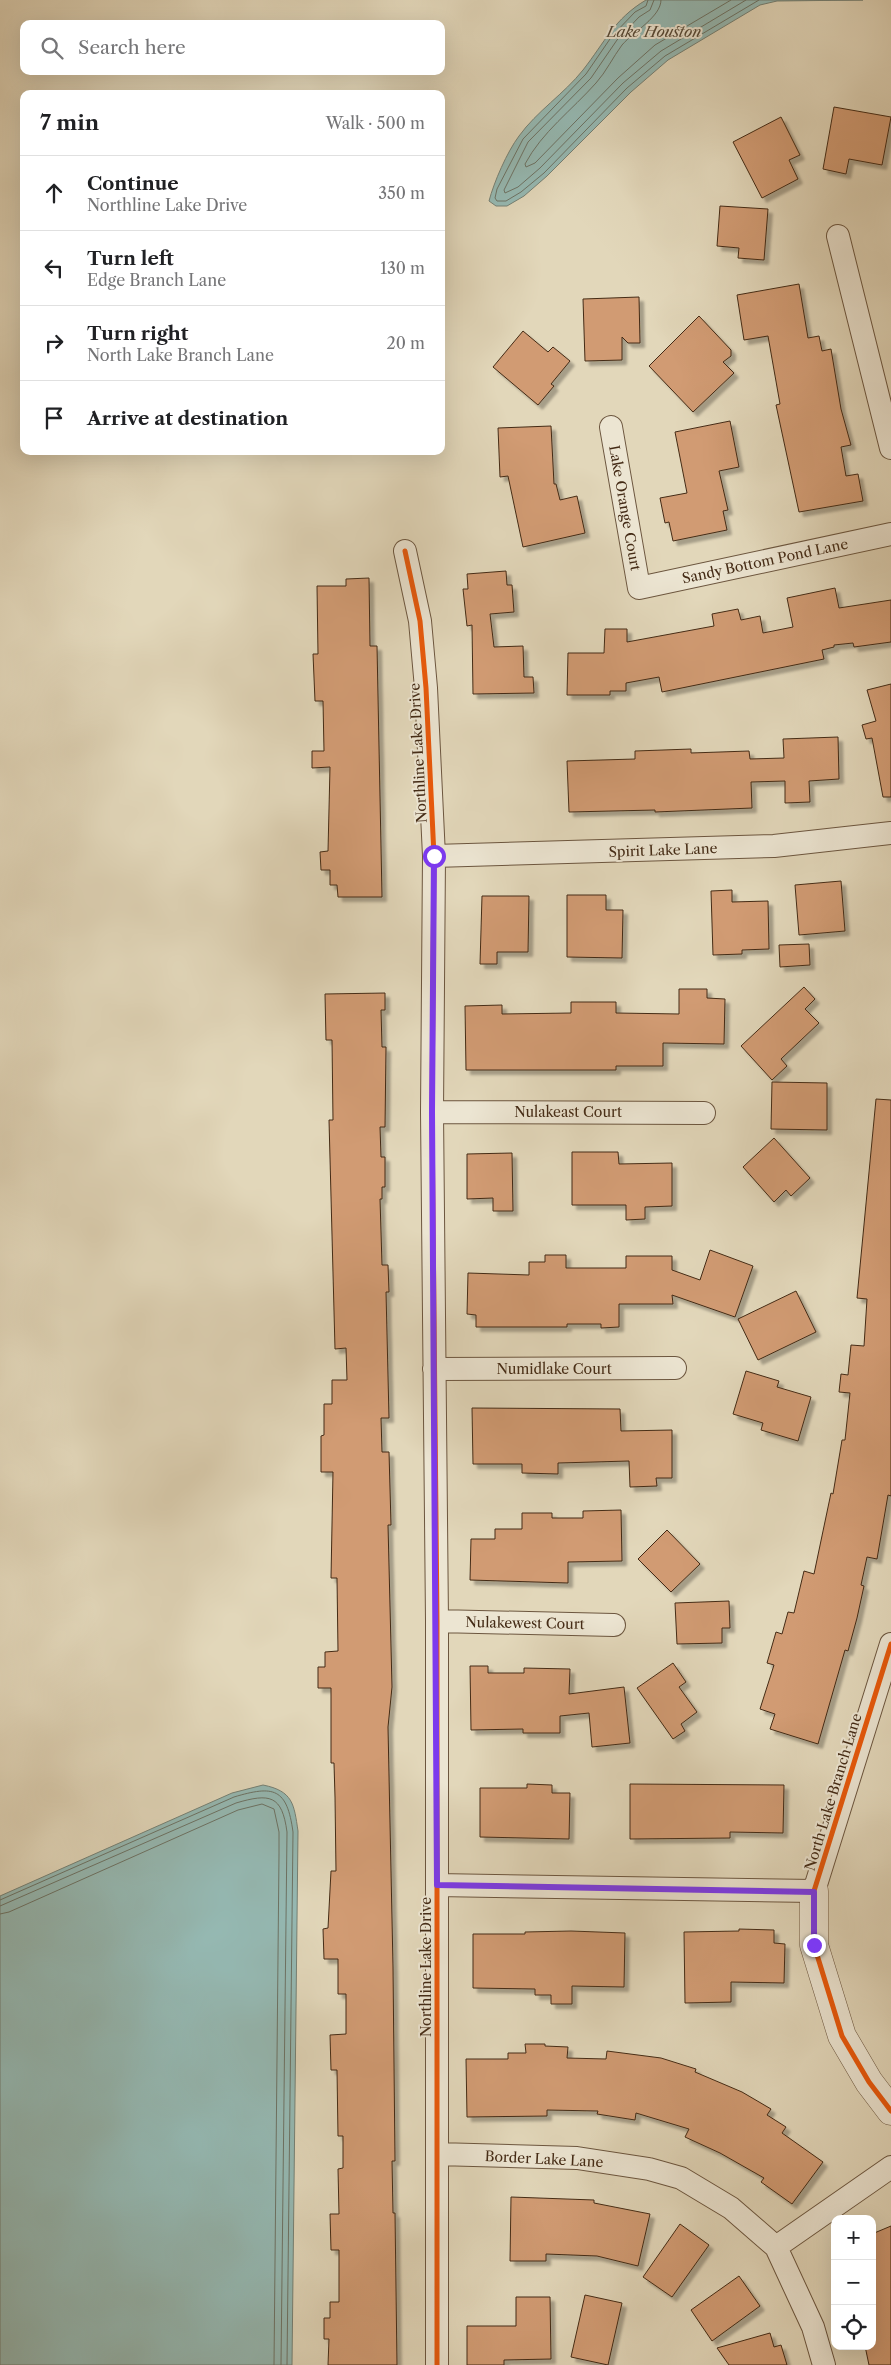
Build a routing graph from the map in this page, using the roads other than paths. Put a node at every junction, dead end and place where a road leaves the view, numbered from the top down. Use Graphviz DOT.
graph roads {
  1 [pos="838,236"];
  2 [pos="611,427"];
  3 [pos="891,448"];
  4 [pos="891,534"];
  5 [pos="405,551"];
  6 [pos="639,588"];
  7 [pos="891,833"];
  8 [pos="434,856"];
  9 [pos="432,1112"];
  10 [pos="704,1113"];
  11 [pos="675,1368"];
  12 [pos="434,1369"];
  13 [pos="437,1621"];
  14 [pos="614,1625"];
  15 [pos="891,1644"];
  16 [pos="437,1885"];
  17 [pos="814,1892"];
  18 [pos="891,2111"];
  19 [pos="437,2154"];
  20 [pos="891,2167"];
  21 [pos="776,2247"];
  22 [pos="437,2365"];
  23 [pos="824,2365"];
  1 -- 3 [label="street"];
  2 -- 6 [label="street, Lake Orange Court"];
  4 -- 6 [label="street, Sandy Bottom Pond Lane"];
  5 -- 8 [label="street, Northline Lake Drive"];
  7 -- 8 [label="street, Spirit Lake Lane"];
  8 -- 9 [label="street, Northline Lake Drive"];
  9 -- 10 [label="street, Nulakeast Court"];
  9 -- 12 [label="street, Northline Lake Drive"];
  11 -- 12 [label="street, Numidlake Court"];
  12 -- 13 [label="street, Northline Lake Drive"];
  13 -- 14 [label="street, Nulakewest Court"];
  13 -- 16 [label="street, Northline Lake Drive"];
  15 -- 17 [label="street, North Lake Branch Lane"];
  16 -- 17 [label="street"];
  16 -- 19 [label="street, Northline Lake Drive"];
  17 -- 18 [label="street, North Lake Branch Lane"];
  19 -- 21 [label="street, Border Lake Lane"];
  19 -- 22 [label="street, Northline Lake Drive"];
  20 -- 21 [label="street"];
  21 -- 23 [label="street"];
}
